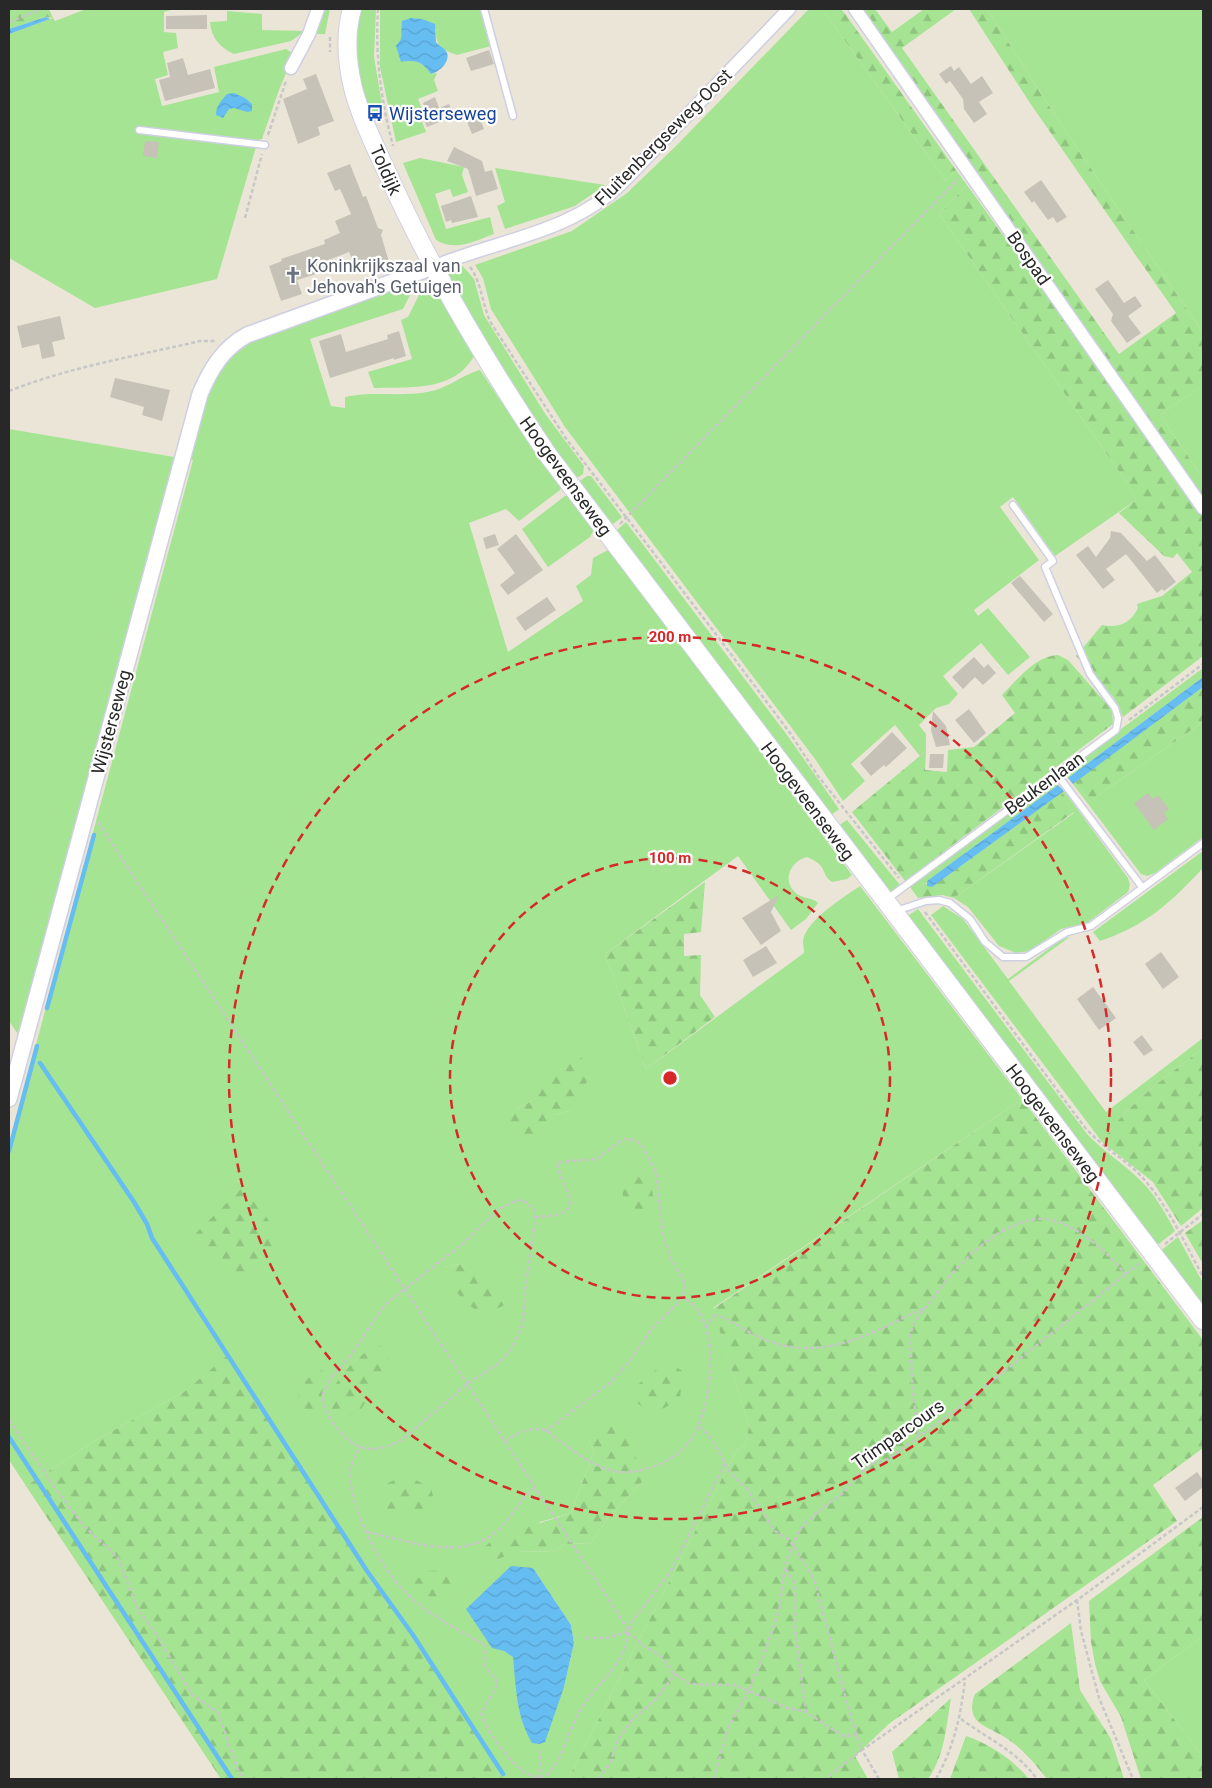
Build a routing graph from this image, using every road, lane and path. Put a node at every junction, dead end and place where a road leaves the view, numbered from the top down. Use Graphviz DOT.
graph roads {
  1 [pos="42,9"];
  2 [pos="318,9"];
  3 [pos="352,9"];
  4 [pos="378,9"];
  5 [pos="484,9"];
  6 [pos="789,9"];
  7 [pos="854,9"];
  8 [pos="9,22"];
  9 [pos="291,68"];
  10 [pos="513,116"];
  11 [pos="139,130"];
  12 [pos="265,145"];
  13 [pos="396,153"];
  14 [pos="967,170"];
  15 [pos="458,258"];
  16 [pos="433,267"];
  17 [pos="227,350"];
  18 [pos="9,391"];
  19 [pos="1013,505"];
  20 [pos="1203,508"];
  21 [pos="628,517"];
  22 [pos="608,534"];
  23 [pos="1203,664"];
  24 [pos="1116,730"];
  25 [pos="1056,773"];
  26 [pos="88,806"];
  27 [pos="1203,843"];
  28 [pos="905,886"];
  29 [pos="1142,887"];
  30 [pos="918,903"];
  31 [pos="888,907"];
  32 [pos="9,1099"];
  33 [pos="1203,1214"];
  34 [pos="535,1217"];
  35 [pos="1179,1233"];
  36 [pos="1152,1253"];
  37 [pos="1125,1274"];
  38 [pos="1203,1277"];
  39 [pos="405,1290"];
  40 [pos="681,1297"];
  41 [pos="928,1306"];
  42 [pos="1203,1320"];
  43 [pos="705,1327"];
  44 [pos="467,1384"];
  45 [pos="9,1420"];
  46 [pos="698,1425"];
  47 [pos="546,1431"];
  48 [pos="919,1436"];
  49 [pos="504,1441"];
  50 [pos="361,1448"];
  51 [pos="725,1463"];
  52 [pos="535,1487"];
  53 [pos="1203,1507"];
  54 [pos="367,1532"];
  55 [pos="793,1545"];
  56 [pos="785,1568"];
  57 [pos="1077,1600"];
  58 [pos="628,1632"];
  59 [pos="586,1638"];
  60 [pos="675,1674"];
  61 [pos="965,1678"];
  62 [pos="748,1692"];
  63 [pos="806,1712"];
  64 [pos="961,1719"];
  65 [pos="857,1735"];
  66 [pos="862,1750"];
  67 [pos="540,1751"];
  68 [pos="540,1778"];
  69 [pos="244,1779"];
  70 [pos="599,1779"];
  71 [pos="714,1779"];
  72 [pos="825,1779"];
  73 [pos="879,1779"];
  74 [pos="936,1779"];
  75 [pos="1037,1779"];
  76 [pos="1134,1779"];
  1 -- 8 [label="path"];
  2 -- 9 [label="street"];
  3 -- 16 [label="main road, Toldijk"];
  4 -- 13 [label="path, Toldijk"];
  5 -- 10 [label="lane"];
  6 -- 15 [label="street, Fluitenbergseweg-Oost"];
  7 -- 14 [label="street, Bospad"];
  11 -- 12 [label="lane"];
  14 -- 20 [label="street, Bospad"];
  14 -- 21 [label="path"];
  15 -- 16 [label="street, Fluitenbergseweg-Oost"];
  15 -- 21 [label="path, Hoogeveenseweg"];
  16 -- 17 [label="street, Wijsterseweg"];
  16 -- 22 [label="main road, Hoogeveenseweg"];
  17 -- 18 [label="path"];
  17 -- 26 [label="street, Wijsterseweg"];
  19 -- 24 [label="lane"];
  21 -- 22 [label="path"];
  21 -- 28 [label="path, Hoogeveenseweg"];
  22 -- 31 [label="main road, Hoogeveenseweg"];
  23 -- 24 [label="path"];
  24 -- 25 [label="lane, Beukenlaan"];
  25 -- 28 [label="lane, Beukenlaan"];
  25 -- 29 [label="lane"];
  26 -- 32 [label="street, Wijsterseweg"];
  26 -- 39 [label="path"];
  27 -- 29 [label="lane"];
  28 -- 31 [label="lane, Beukenlaan"];
  29 -- 30 [label="lane"];
  30 -- 31 [label="lane"];
  30 -- 35 [label="path, Hoogeveenseweg"];
  31 -- 36 [label="main road, Hoogeveenseweg"];
  33 -- 35 [label="path"];
  34 -- 39 [label="path"];
  34 -- 40 [label="path"];
  34 -- 44 [label="path"];
  35 -- 38 [label="path, Hoogeveenseweg"];
  36 -- 37 [label="path, Trimparcours"];
  36 -- 42 [label="main road, Hoogeveenseweg"];
  37 -- 41 [label="path"];
  37 -- 48 [label="path, Trimparcours"];
  39 -- 44 [label="path"];
  39 -- 50 [label="path"];
  40 -- 43 [label="path"];
  40 -- 47 [label="path"];
  41 -- 43 [label="path"];
  41 -- 48 [label="path"];
  43 -- 46 [label="path"];
  44 -- 49 [label="path"];
  44 -- 50 [label="path"];
  45 -- 69 [label="path"];
  46 -- 47 [label="path"];
  46 -- 51 [label="path"];
  47 -- 49 [label="path"];
  48 -- 55 [label="path, Trimparcours"];
  49 -- 52 [label="path"];
  50 -- 54 [label="path"];
  51 -- 55 [label="path"];
  51 -- 58 [label="path"];
  52 -- 54 [label="path"];
  52 -- 58 [label="path"];
  53 -- 57 [label="path"];
  54 -- 68 [label="path"];
  55 -- 56 [label="path, Trimparcours"];
  55 -- 65 [label="path"];
  56 -- 62 [label="path, Trimparcours"];
  56 -- 63 [label="path"];
  57 -- 61 [label="path"];
  57 -- 76 [label="path"];
  58 -- 59 [label="path"];
  58 -- 60 [label="path"];
  58 -- 68 [label="path"];
  60 -- 62 [label="path"];
  60 -- 70 [label="path"];
  61 -- 64 [label="path"];
  61 -- 66 [label="path"];
  62 -- 63 [label="path"];
  62 -- 71 [label="path, Trimparcours"];
  63 -- 65 [label="path"];
  64 -- 74 [label="path"];
  64 -- 75 [label="path"];
  65 -- 66 [label="path"];
  66 -- 72 [label="path"];
  66 -- 73 [label="path"];
  67 -- 68 [label="path"];
}
